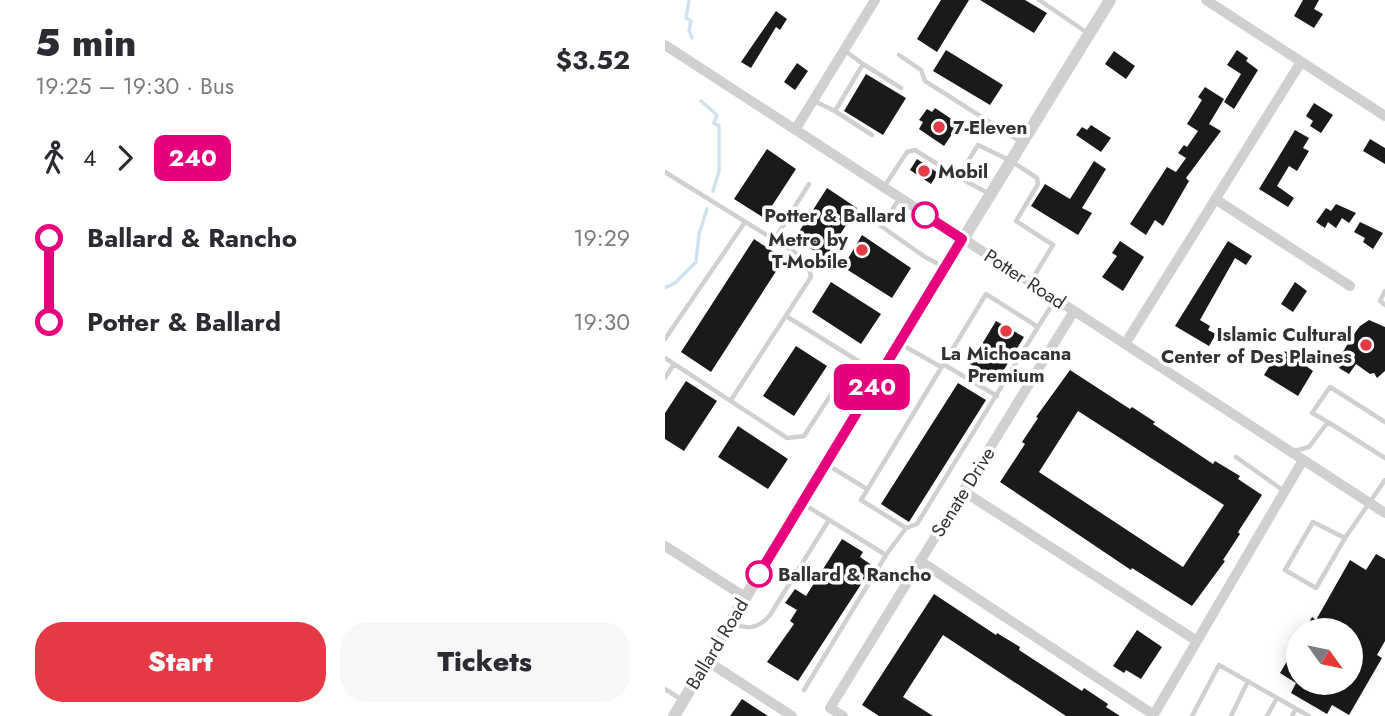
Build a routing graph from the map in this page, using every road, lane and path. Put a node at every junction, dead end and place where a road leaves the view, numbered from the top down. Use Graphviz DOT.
graph roads {
  1 [pos="875,0"];
  2 [pos="1039,0"];
  3 [pos="1110,0"];
  4 [pos="1206,0"];
  5 [pos="1090,34"];
  6 [pos="665,45"];
  7 [pos="844,50"];
  8 [pos="898,55"];
  9 [pos="1301,62"];
  10 [pos="863,64"];
  11 [pos="901,88"];
  12 [pos="813,100"];
  13 [pos="835,111"];
  14 [pos="1385,117"];
  15 [pos="795,130"];
  16 [pos="872,135"];
  17 [pos="1022,143"];
  18 [pos="1011,161"];
  19 [pos="665,172"];
  20 [pos="958,177"];
  21 [pos="809,184"];
  22 [pos="883,187"];
  23 [pos="990,194"];
  24 [pos="899,198"];
  25 [pos="1215,199"];
  26 [pos="745,222"];
  27 [pos="962,239"];
  28 [pos="774,240"];
  29 [pos="945,267"];
  30 [pos="1030,283"];
  31 [pos="1350,286"];
  32 [pos="1385,291"];
  33 [pos="1056,299"];
  34 [pos="1385,305"];
  35 [pos="1074,311"];
  36 [pos="786,316"];
  37 [pos="1038,327"];
  38 [pos="665,339"];
  39 [pos="899,343"];
  40 [pos="1125,344"];
  41 [pos="665,358"];
  42 [pos="855,359"];
  43 [pos="674,364"];
  44 [pos="942,365"];
  45 [pos="880,374"];
  46 [pos="665,378"];
  47 [pos="997,397"];
  48 [pos="731,400"];
  49 [pos="1328,422"];
  50 [pos="1385,422"];
  51 [pos="1290,452"];
  52 [pos="1236,457"];
  53 [pos="1385,458"];
  54 [pos="1303,460"];
  55 [pos="826,464"];
  56 [pos="1385,480"];
  57 [pos="867,489"];
  58 [pos="964,491"];
  59 [pos="1285,491"];
  60 [pos="802,503"];
  61 [pos="1370,503"];
  62 [pos="1385,513"];
  63 [pos="829,520"];
  64 [pos="906,528"];
  65 [pos="1345,538"];
  66 [pos="665,546"];
  67 [pos="887,555"];
  68 [pos="920,561"];
  69 [pos="745,597"];
  70 [pos="730,622"];
  71 [pos="1197,641"];
  72 [pos="707,661"];
  73 [pos="1248,681"];
  74 [pos="665,689"];
  75 [pos="804,690"];
  76 [pos="1277,698"];
  77 [pos="683,701"];
  78 [pos="1296,709"];
  79 [pos="1153,715"];
  80 [pos="674,716"];
  81 [pos="792,716"];
  82 [pos="843,716"];
  83 [pos="1192,716"];
  84 [pos="1231,716"];
  85 [pos="1267,716"];
  86 [pos="1292,716"];
  87 [pos="1309,716"];
  1 -- 7 [label="street"];
  2 -- 5 [label="lane"];
  3 -- 5 [label="street, Ballard Road"];
  4 -- 9 [label="street"];
  5 -- 17 [label="street, Ballard Road"];
  6 -- 15 [label="street, Potter Road"];
  7 -- 10 [label="lane"];
  7 -- 12 [label="street"];
  8 -- 17 [label="lane"];
  9 -- 14 [label="street"];
  9 -- 25 [label="street"];
  10 -- 11 [label="lane"];
  10 -- 13 [label="lane"];
  12 -- 13 [label="lane"];
  12 -- 15 [label="street"];
  13 -- 16 [label="lane"];
  15 -- 22 [label="street, Potter Road"];
  17 -- 18 [label="street, Ballard Road"];
  18 -- 20 [label="lane"];
  18 -- 23 [label="street, Ballard Road"];
  18 -- 30 [label="lane"];
  19 -- 26 [label="lane"];
  20 -- 22 [label="lane"];
  20 -- 23 [label="lane"];
  21 -- 28 [label="lane"];
  22 -- 24 [label="street, Potter Road"];
  23 -- 27 [label="street, Ballard Road"];
  24 -- 27 [label="street, Potter Road"];
  24 -- 29 [label="lane"];
  25 -- 31 [label="street"];
  25 -- 40 [label="street"];
  26 -- 28 [label="lane"];
  26 -- 38 [label="lane"];
  27 -- 29 [label="street, Ballard Road"];
  27 -- 30 [label="street, Potter Road"];
  28 -- 36 [label="lane"];
  29 -- 39 [label="street, Ballard Road"];
  30 -- 33 [label="street, Potter Road"];
  32 -- 34 [label="lane"];
  33 -- 35 [label="street, Potter Road"];
  33 -- 37 [label="lane"];
  35 -- 40 [label="street, Potter Road"];
  35 -- 58 [label="street, Senate Drive"];
  36 -- 42 [label="lane"];
  36 -- 48 [label="lane"];
  37 -- 44 [label="lane"];
  37 -- 47 [label="lane"];
  39 -- 44 [label="lane"];
  39 -- 45 [label="street, Ballard Road"];
  40 -- 51 [label="street, Potter Road"];
  41 -- 43 [label="lane"];
  42 -- 45 [label="lane"];
  42 -- 48 [label="lane"];
  43 -- 46 [label="lane"];
  43 -- 48 [label="lane"];
  44 -- 47 [label="lane"];
  44 -- 57 [label="lane"];
  45 -- 55 [label="street, Ballard Road"];
  47 -- 64 [label="lane"];
  49 -- 50 [label="lane"];
  49 -- 51 [label="lane"];
  49 -- 53 [label="lane"];
  51 -- 54 [label="street, Potter Road"];
  52 -- 59 [label="lane"];
  54 -- 59 [label="street"];
  54 -- 61 [label="street, Potter Road"];
  55 -- 57 [label="lane"];
  55 -- 60 [label="street, Ballard Road"];
  56 -- 61 [label="lane"];
  57 -- 64 [label="lane"];
  58 -- 68 [label="street, Senate Drive"];
  58 -- 71 [label="street"];
  59 -- 71 [label="street"];
  60 -- 63 [label="lane"];
  60 -- 69 [label="street, Ballard Road"];
  61 -- 62 [label="street, Potter Road"];
  61 -- 65 [label="lane"];
  63 -- 67 [label="lane"];
  63 -- 70 [label="lane"];
  64 -- 67 [label="lane"];
  65 -- 65 [label="lane"];
  66 -- 69 [label="street"];
  67 -- 75 [label="lane"];
  68 -- 79 [label="street"];
  68 -- 82 [label="street, Senate Drive"];
  69 -- 70 [label="street, Ballard Road"];
  70 -- 72 [label="street, Ballard Road"];
  71 -- 79 [label="street"];
  72 -- 77 [label="street, Ballard Road"];
  72 -- 81 [label="street"];
  73 -- 76 [label="lane"];
  73 -- 83 [label="lane"];
  73 -- 84 [label="lane"];
  74 -- 77 [label="lane"];
  76 -- 78 [label="lane"];
  76 -- 85 [label="lane"];
  77 -- 80 [label="street, Ballard Road"];
  78 -- 86 [label="lane"];
  78 -- 87 [label="lane"];
}
